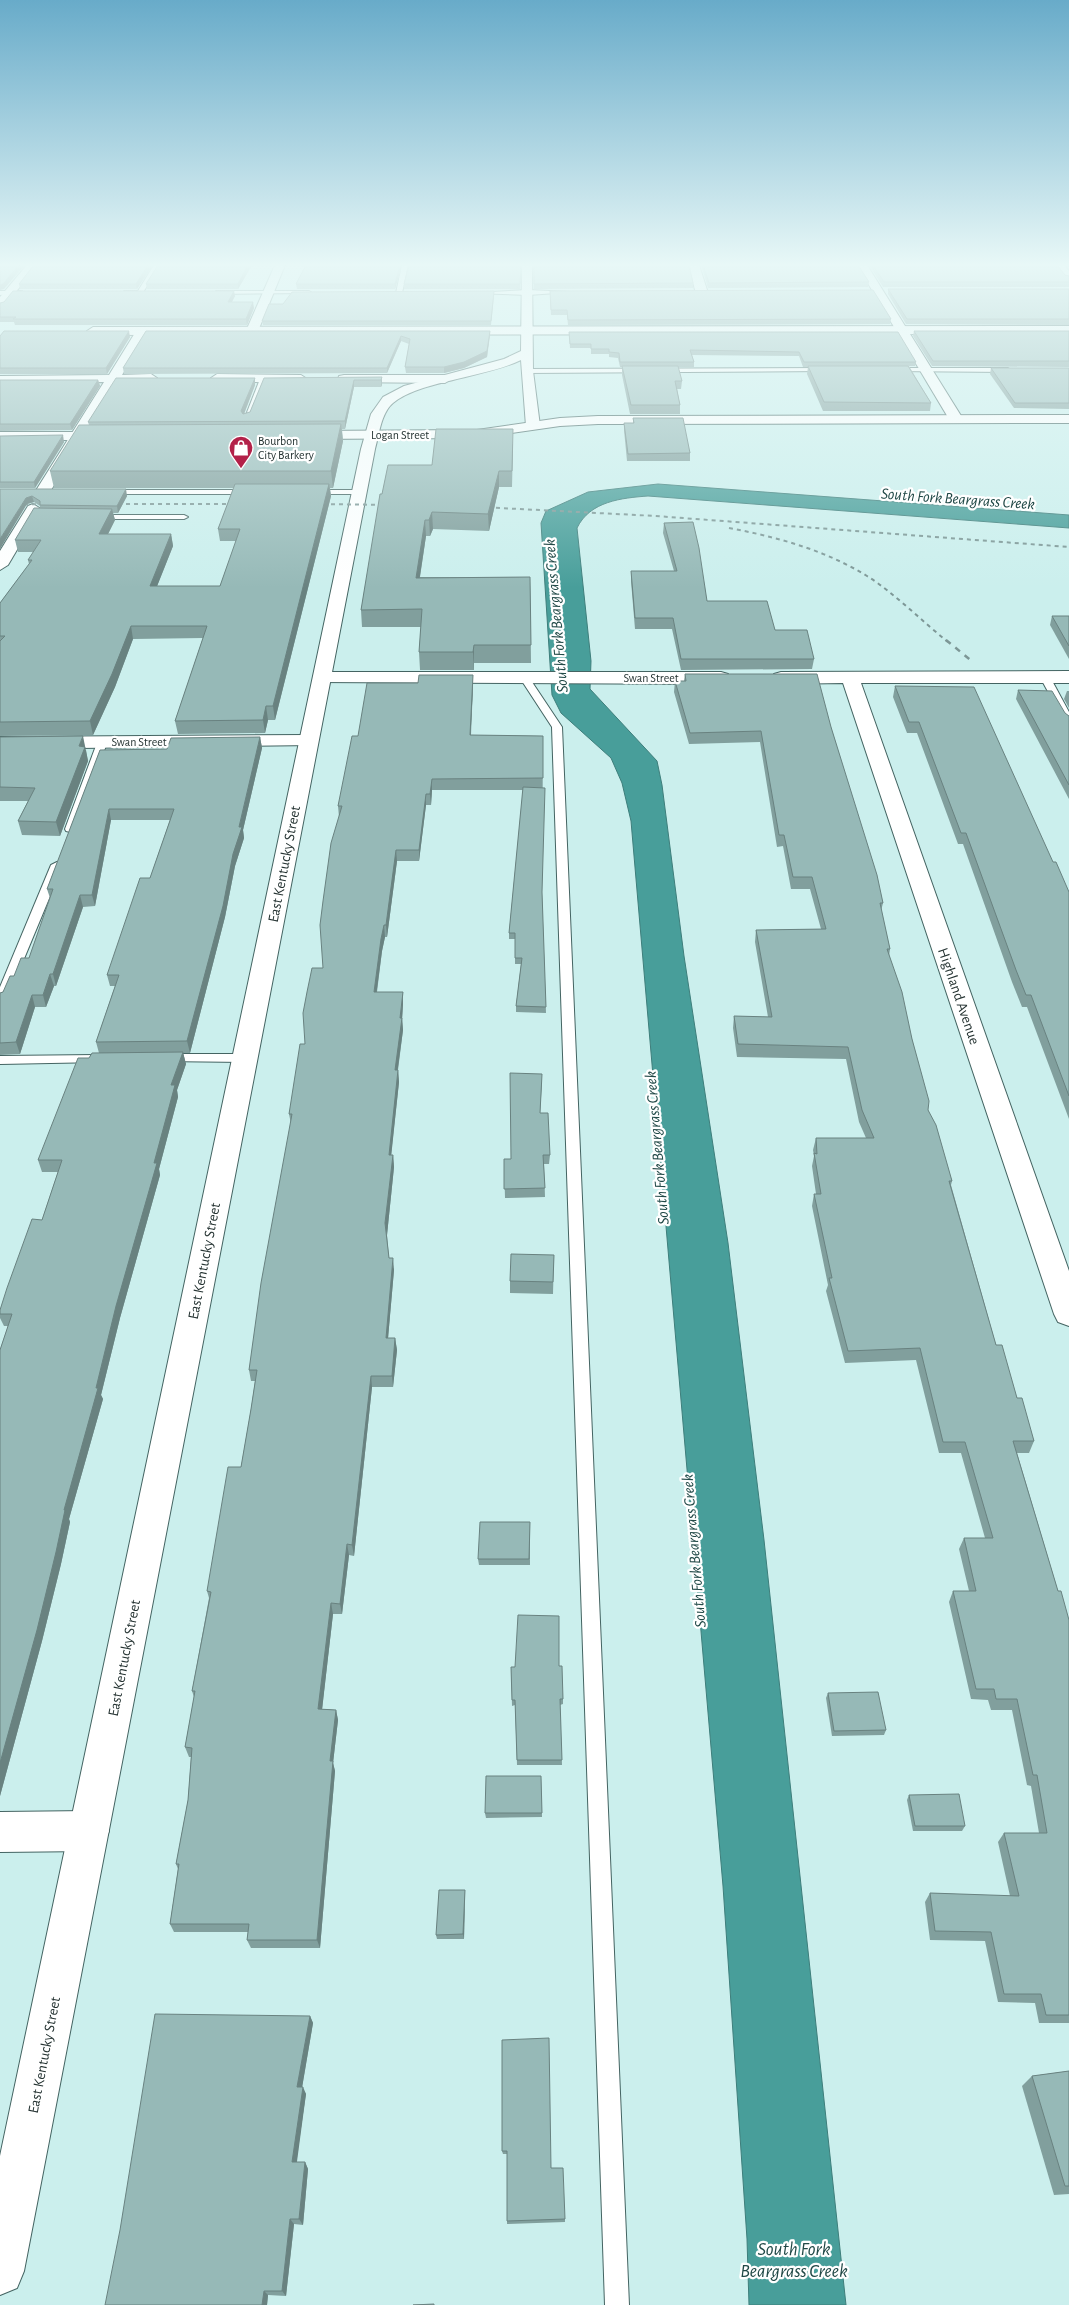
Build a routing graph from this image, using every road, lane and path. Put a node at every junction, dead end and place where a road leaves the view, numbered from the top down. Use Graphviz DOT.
graph roads {
  1 [pos="117,373"];
  2 [pos="469,373"];
  3 [pos="527,373"];
  4 [pos="927,373"];
  5 [pos="163,378"];
  6 [pos="203,378"];
  7 [pos="263,378"];
  8 [pos="310,379"];
  9 [pos="329,379"];
  10 [pos="445,379"];
  11 [pos="0,380"];
  12 [pos="112,380"];
  13 [pos="246,419"];
  14 [pos="956,419"];
  15 [pos="1069,419"];
  16 [pos="533,426"];
  17 [pos="293,435"];
  18 [pos="372,435"];
  19 [pos="0,436"];
  20 [pos="78,436"];
  21 [pos="126,436"];
  22 [pos="43,492"];
  23 [pos="96,492"];
  24 [pos="262,492"];
  25 [pos="301,492"];
  26 [pos="360,492"];
  27 [pos="33,514"];
  28 [pos="90,517"];
  29 [pos="184,517"];
  30 [pos="0,565"];
  31 [pos="1069,677"];
  32 [pos="322,678"];
  33 [pos="534,678"];
  34 [pos="742,678"];
  35 [pos="762,678"];
  36 [pos="850,678"];
  37 [pos="1045,678"];
  38 [pos="1069,721"];
  39 [pos="102,742"];
  40 [pos="308,742"];
  41 [pos="0,743"];
  42 [pos="66,839"];
  43 [pos="59,858"];
  44 [pos="0,1002"];
  45 [pos="155,1058"];
  46 [pos="245,1058"];
  47 [pos="106,1059"];
  48 [pos="0,1060"];
  49 [pos="1069,1314"];
  50 [pos="89,1831"];
  51 [pos="0,1832"];
  52 [pos="0,2271"];
  53 [pos="618,2305"];
  1 -- 12 [label="street"];
  2 -- 10 [label="street, East Kentucky Street"];
  3 -- 16 [label="street"];
  4 -- 14 [label="street"];
  5 -- 12 [label="street"];
  6 -- 7 [label="street"];
  7 -- 8 [label="street"];
  7 -- 13 [label="lane"];
  9 -- 10 [label="street"];
  10 -- 18 [label="street, East Kentucky Street"];
  11 -- 12 [label="street"];
  12 -- 20 [label="street"];
  14 -- 15 [label="street, Logan Street"];
  14 -- 16 [label="street, Logan Street"];
  16 -- 18 [label="street, Logan Street"];
  17 -- 18 [label="street, Logan Street"];
  18 -- 26 [label="street, East Kentucky Street"];
  19 -- 20 [label="street"];
  20 -- 21 [label="street"];
  20 -- 22 [label="street"];
  23 -- 24 [label="lane"];
  25 -- 26 [label="lane"];
  26 -- 32 [label="street, East Kentucky Street"];
  27 -- 30 [label="street"];
  28 -- 29 [label="lane"];
  31 -- 37 [label="street"];
  32 -- 33 [label="street, Swan Street"];
  32 -- 40 [label="street, East Kentucky Street"];
  33 -- 34 [label="street, Swan Street"];
  33 -- 53 [label="lane"];
  35 -- 36 [label="street"];
  36 -- 37 [label="street"];
  36 -- 49 [label="street, Highland Avenue"];
  37 -- 38 [label="lane"];
  39 -- 40 [label="street, Swan Street"];
  39 -- 41 [label="street, Swan Street"];
  39 -- 42 [label="lane"];
  40 -- 46 [label="street, East Kentucky Street"];
  43 -- 44 [label="lane"];
  45 -- 46 [label="lane"];
  46 -- 50 [label="street, East Kentucky Street"];
  47 -- 48 [label="lane"];
  50 -- 51 [label="street"];
  50 -- 52 [label="street, East Kentucky Street"];
}
